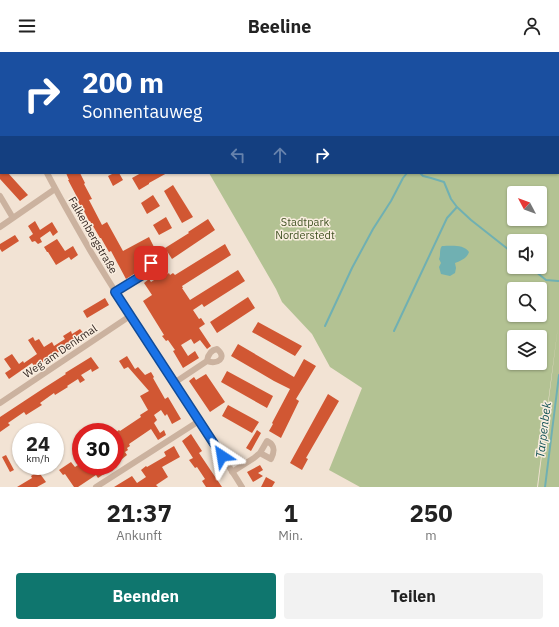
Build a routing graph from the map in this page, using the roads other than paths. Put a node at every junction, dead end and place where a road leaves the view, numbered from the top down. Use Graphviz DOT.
graph roads {
  1 [pos="48,174"];
  2 [pos="55,189"];
  3 [pos="0,196"];
  4 [pos="13,218"];
  5 [pos="0,227"];
  6 [pos="146,273"];
  7 [pos="115,292"];
  8 [pos="130,316"];
  9 [pos="207,361"];
  10 [pos="174,383"];
  11 [pos="0,403"];
  12 [pos="199,421"];
  13 [pos="260,453"];
  14 [pos="232,472"];
  15 [pos="96,487"];
  16 [pos="242,487"];
  1 -- 2 [label="street, Falkenbergstraße"];
  2 -- 4 [label="street"];
  2 -- 7 [label="street, Falkenbergstraße"];
  3 -- 4 [label="street"];
  4 -- 5 [label="street"];
  6 -- 7 [label="street"];
  7 -- 8 [label="street, Falkenbergstraße"];
  8 -- 10 [label="street, Falkenbergstraße"];
  8 -- 11 [label="street, Weg am Denkmal"];
  9 -- 10 [label="street"];
  10 -- 12 [label="street, Falkenbergstraße"];
  12 -- 14 [label="street, Falkenbergstraße"];
  12 -- 15 [label="street"];
  13 -- 14 [label="street"];
  14 -- 16 [label="street, Falkenbergstraße"];
}
